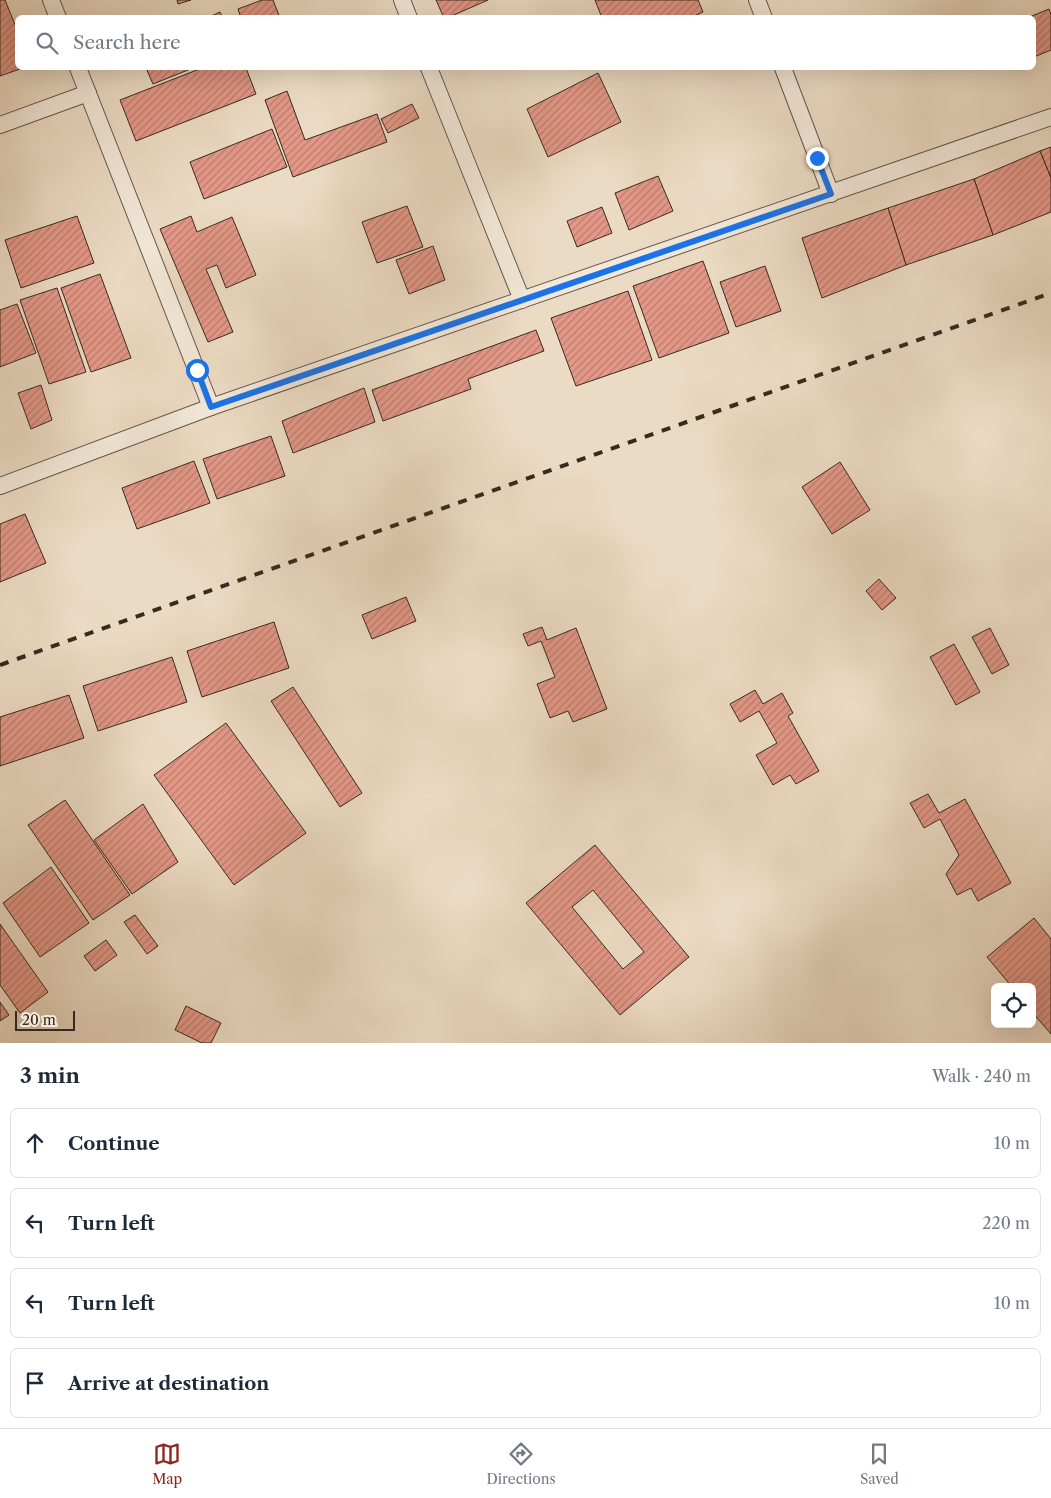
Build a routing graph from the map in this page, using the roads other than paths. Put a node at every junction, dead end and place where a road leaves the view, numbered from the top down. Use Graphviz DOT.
graph roads {
  1 [pos="51,0"];
  2 [pos="402,0"];
  3 [pos="757,0"];
  4 [pos="57,15"];
  5 [pos="408,15"];
  6 [pos="763,15"];
  7 [pos="79,70"];
  8 [pos="430,70"];
  9 [pos="784,70"];
  10 [pos="88,93"];
  11 [pos="1051,117"];
  12 [pos="0,126"];
  13 [pos="831,194"];
  14 [pos="522,300"];
  15 [pos="211,407"];
  16 [pos="0,486"];
  1 -- 4 [label="street"];
  2 -- 5 [label="street"];
  3 -- 6 [label="street"];
  7 -- 10 [label="street"];
  8 -- 14 [label="street"];
  9 -- 13 [label="street"];
  10 -- 12 [label="street"];
  10 -- 15 [label="street"];
  11 -- 13 [label="street"];
  13 -- 14 [label="street"];
  14 -- 15 [label="street"];
  15 -- 16 [label="street"];
}
